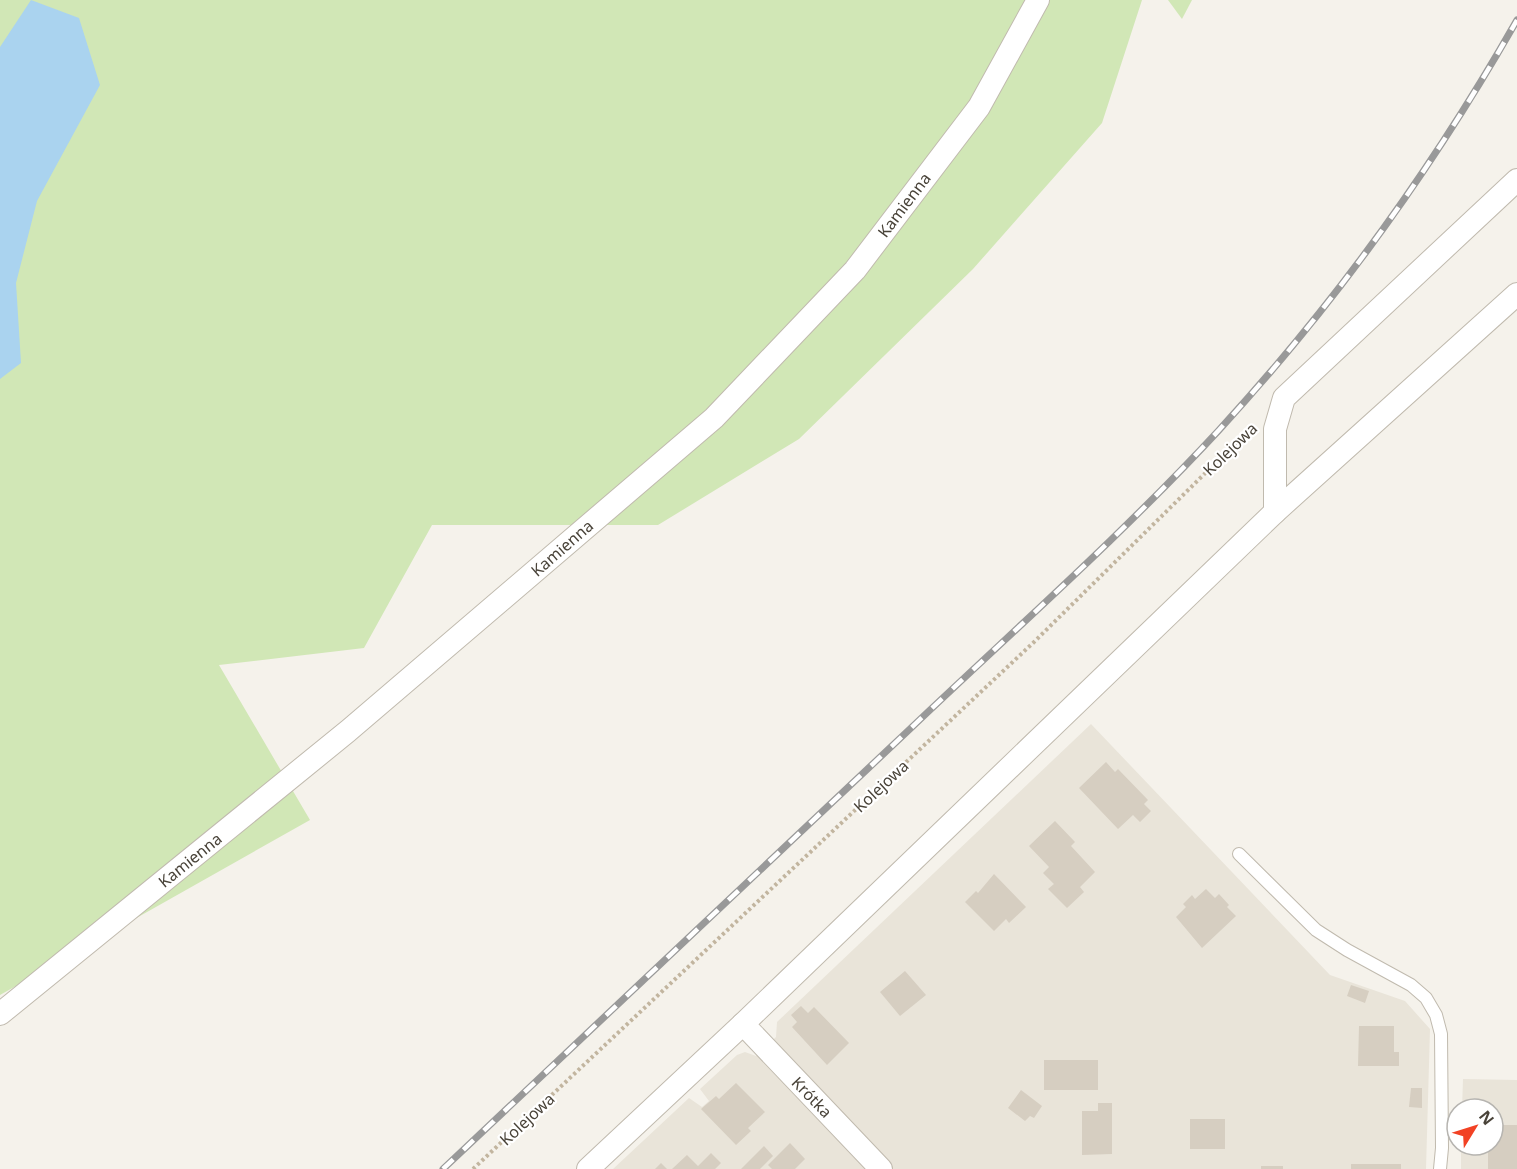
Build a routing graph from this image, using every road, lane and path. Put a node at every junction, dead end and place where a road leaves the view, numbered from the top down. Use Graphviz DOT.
graph roads {
  1 [pos="1038,0"];
  2 [pos="1517,180"];
  3 [pos="1517,294"];
  4 [pos="1252,427"];
  5 [pos="1275,512"];
  6 [pos="1239,854"];
  7 [pos="0,1014"];
  8 [pos="743,1024"];
  9 [pos="473,1169"];
  10 [pos="588,1169"];
  11 [pos="881,1169"];
  12 [pos="1440,1169"];
  1 -- 7 [label="street, Kamienna"];
  2 -- 5 [label="street, Kolejowa"];
  3 -- 5 [label="street"];
  4 -- 9 [label="path, Kolejowa"];
  5 -- 8 [label="street"];
  6 -- 12 [label="lane"];
  8 -- 10 [label="street"];
  8 -- 11 [label="street, Krótka"];
}
